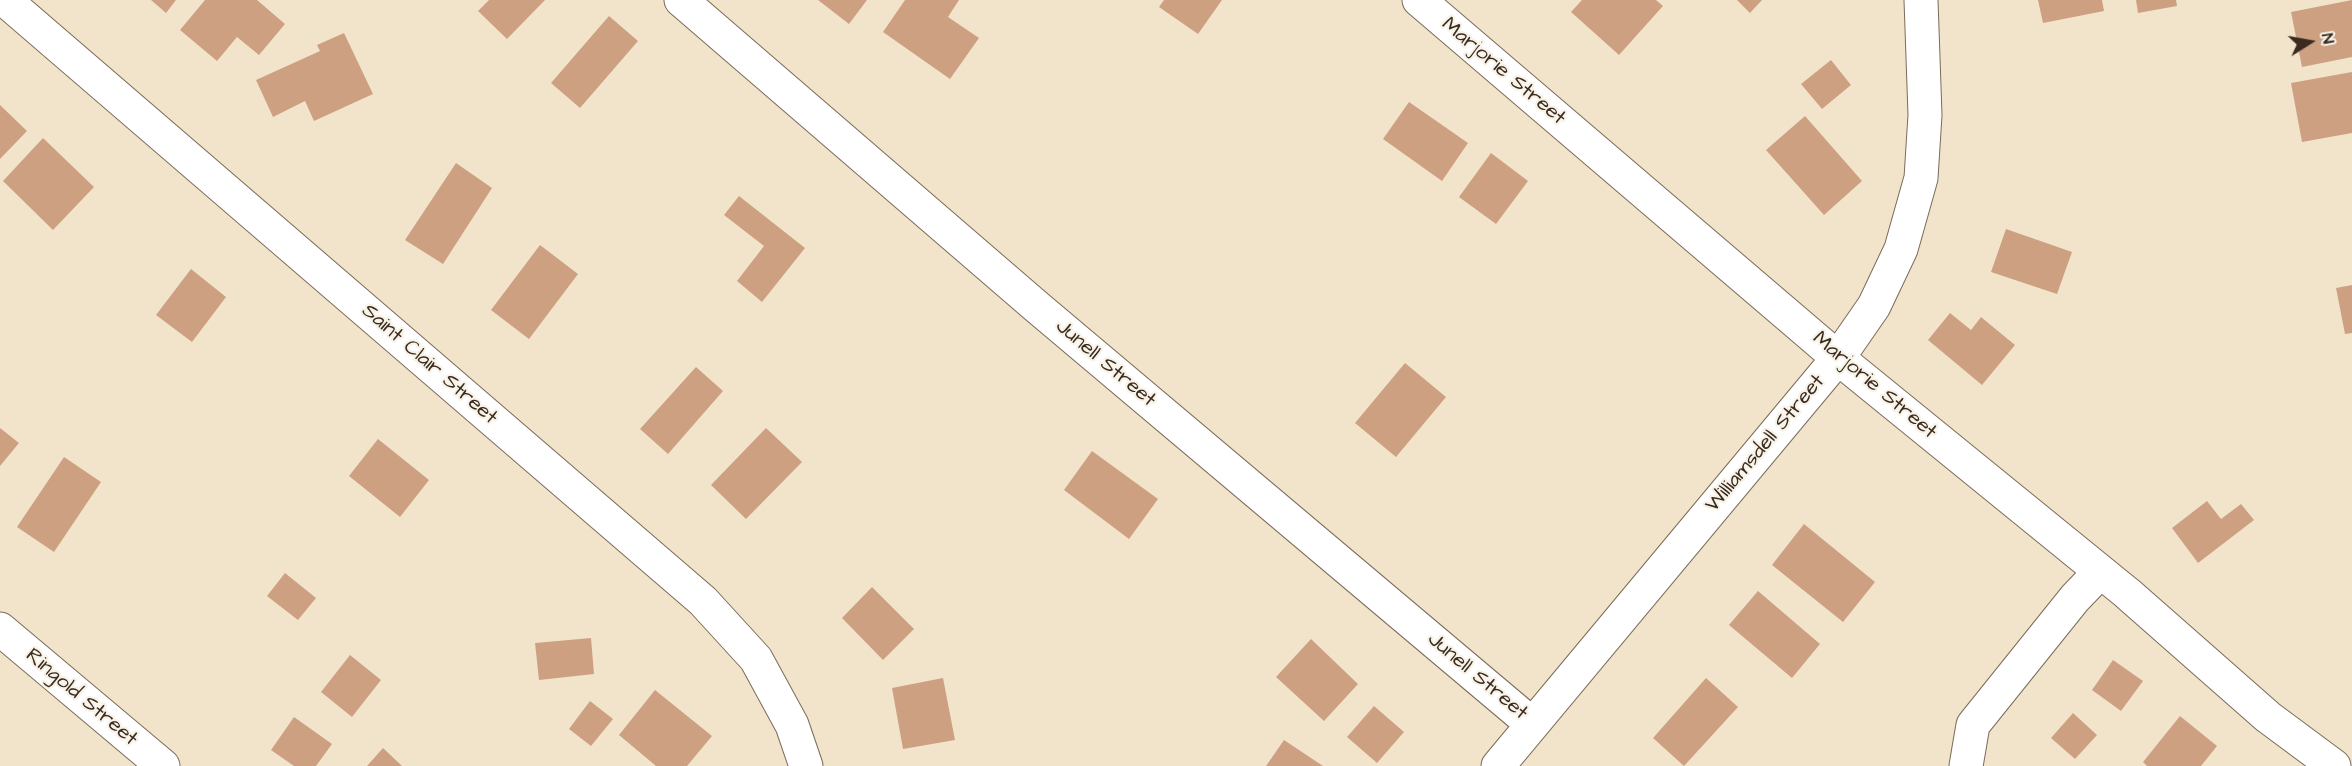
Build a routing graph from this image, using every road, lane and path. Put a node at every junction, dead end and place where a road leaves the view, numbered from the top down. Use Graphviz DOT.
graph roads {
  1 [pos="5,0"];
  2 [pos="681,0"];
  3 [pos="1419,0"];
  4 [pos="1921,0"];
  5 [pos="1838,358"];
  6 [pos="2100,572"];
  7 [pos="0,629"];
  8 [pos="1532,724"];
  9 [pos="163,766"];
  10 [pos="806,766"];
  11 [pos="1498,766"];
  12 [pos="1965,766"];
  13 [pos="2334,766"];
  1 -- 10 [label="street, Saint Clair Street"];
  2 -- 8 [label="street, Junell Street"];
  3 -- 5 [label="street, Marjorie Street"];
  4 -- 5 [label="street, Williamsdell Street"];
  5 -- 6 [label="street, Marjorie Street"];
  5 -- 8 [label="street, Williamsdell Street"];
  6 -- 12 [label="street"];
  6 -- 13 [label="street, Marjorie Street"];
  7 -- 9 [label="street, Ringold Street"];
  8 -- 11 [label="street, Williamsdell Street"];
}
